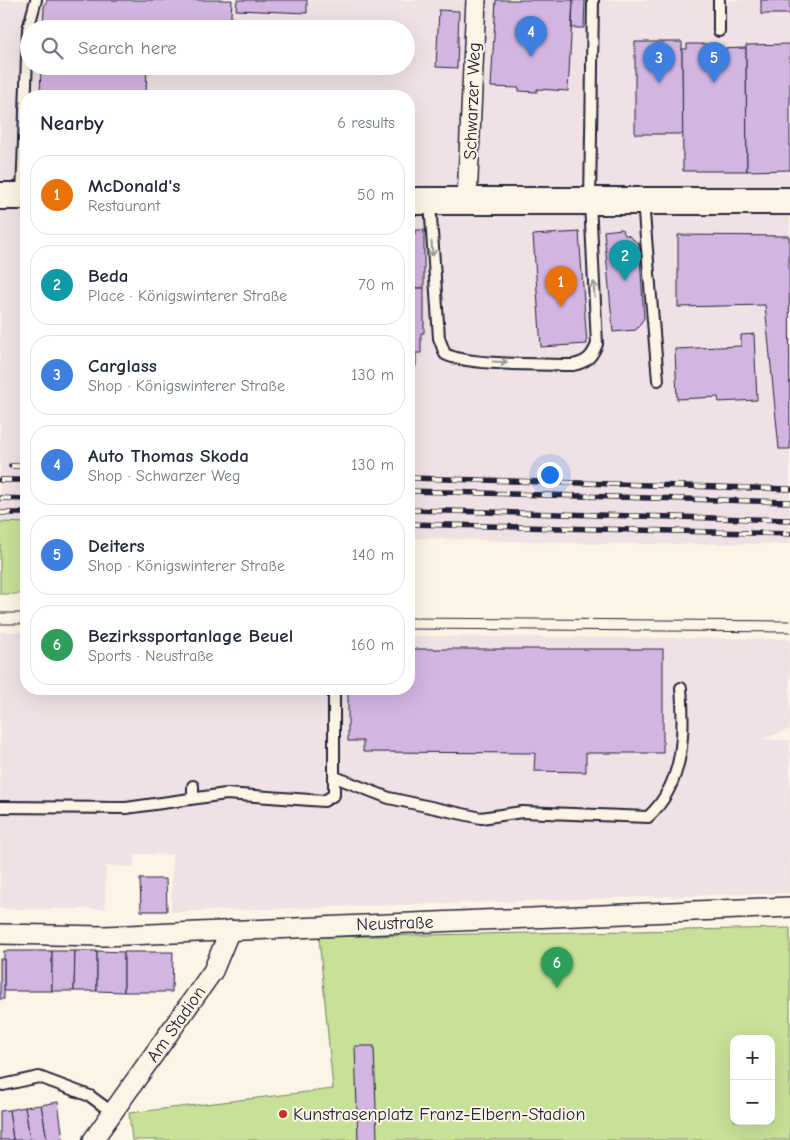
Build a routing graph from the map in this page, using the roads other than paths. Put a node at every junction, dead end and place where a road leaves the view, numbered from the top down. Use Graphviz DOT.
graph roads {
  1 [pos="36,0"];
  2 [pos="476,0"];
  3 [pos="593,0"];
  4 [pos="719,0"];
  5 [pos="30,20"];
  6 [pos="719,31"];
  7 [pos="25,75"];
  8 [pos="24,90"];
  9 [pos="20,140"];
  10 [pos="16,196"];
  11 [pos="419,201"];
  12 [pos="467,201"];
  13 [pos="790,201"];
  14 [pos="590,202"];
  15 [pos="643,202"];
  16 [pos="658,380"];
  17 [pos="681,688"];
  18 [pos="334,695"];
  19 [pos="335,777"];
  20 [pos="193,786"];
  21 [pos="193,798"];
  22 [pos="0,807"];
  23 [pos="790,907"];
  24 [pos="230,930"];
  25 [pos="0,934"];
  26 [pos="3,1085"];
  27 [pos="113,1114"];
  28 [pos="93,1140"];
  1 -- 5 [label="lane"];
  2 -- 12 [label="street, Schwarzer Weg"];
  3 -- 14 [label="lane"];
  4 -- 6 [label="lane"];
  7 -- 8 [label="lane"];
  9 -- 10 [label="lane"];
  11 -- 12 [label="main road"];
  11 -- 14 [label="lane, one-way"];
  12 -- 14 [label="main road"];
  13 -- 15 [label="main road"];
  14 -- 15 [label="main road"];
  15 -- 16 [label="lane"];
  17 -- 19 [label="lane"];
  18 -- 19 [label="lane"];
  19 -- 21 [label="lane"];
  20 -- 21 [label="lane"];
  21 -- 22 [label="lane"];
  23 -- 24 [label="street, Neustraße"];
  24 -- 25 [label="street, Neustraße"];
  24 -- 27 [label="street, Am Stadion"];
  26 -- 27 [label="lane"];
  27 -- 28 [label="street, Am Stadion"];
}
